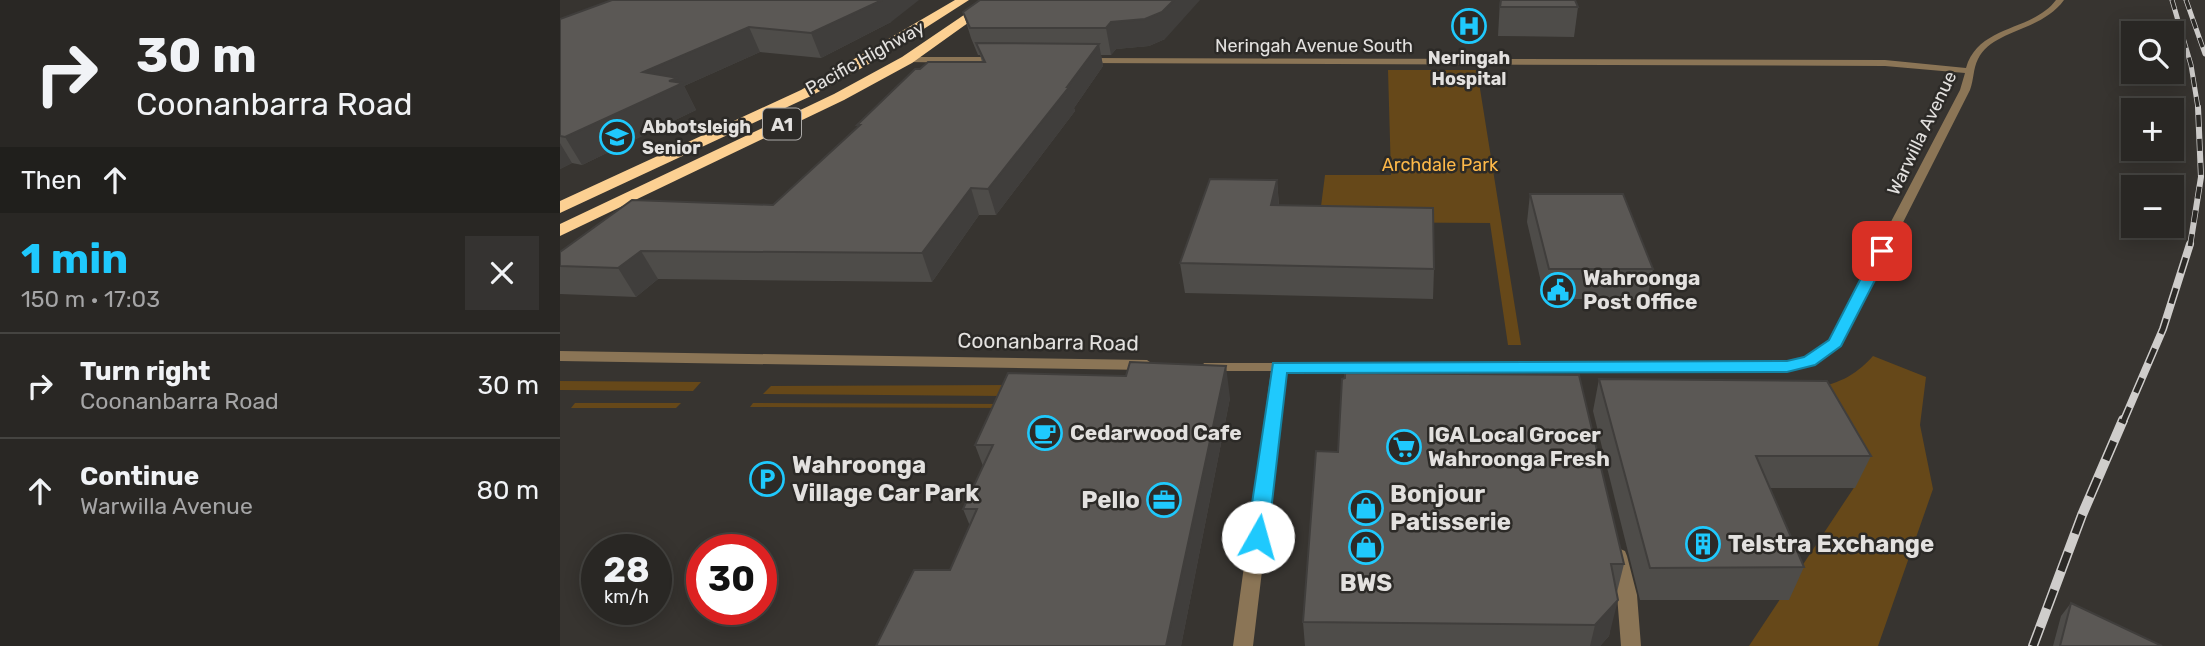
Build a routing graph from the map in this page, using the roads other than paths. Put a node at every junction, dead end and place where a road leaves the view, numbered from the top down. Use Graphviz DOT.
graph roads {
  1 [pos="963,0"];
  2 [pos="994,0"];
  3 [pos="2060,0"];
  4 [pos="907,60"];
  5 [pos="1010,60"];
  6 [pos="1078,60"];
  7 [pos="1972,71"];
  8 [pos="560,208"];
  9 [pos="560,230"];
  10 [pos="560,356"];
  11 [pos="1169,365"];
  12 [pos="1196,366"];
  13 [pos="1279,367"];
  14 [pos="1615,543"];
  15 [pos="1243,646"];
  16 [pos="1631,646"];
  1 -- 8 [label="highway, Pacific Highway / A1"];
  2 -- 4 [label="highway, Pacific Highway / A1"];
  3 -- 7 [label="street, Warwilla Avenue"];
  4 -- 5 [label="street"];
  4 -- 9 [label="highway, Pacific Highway / A1"];
  6 -- 7 [label="street, Neringah Avenue South"];
  7 -- 13 [label="street, Warwilla Avenue"];
  10 -- 11 [label="street, Coonanbarra Road"];
  12 -- 13 [label="street"];
  13 -- 15 [label="street"];
  14 -- 16 [label="street"];
}
